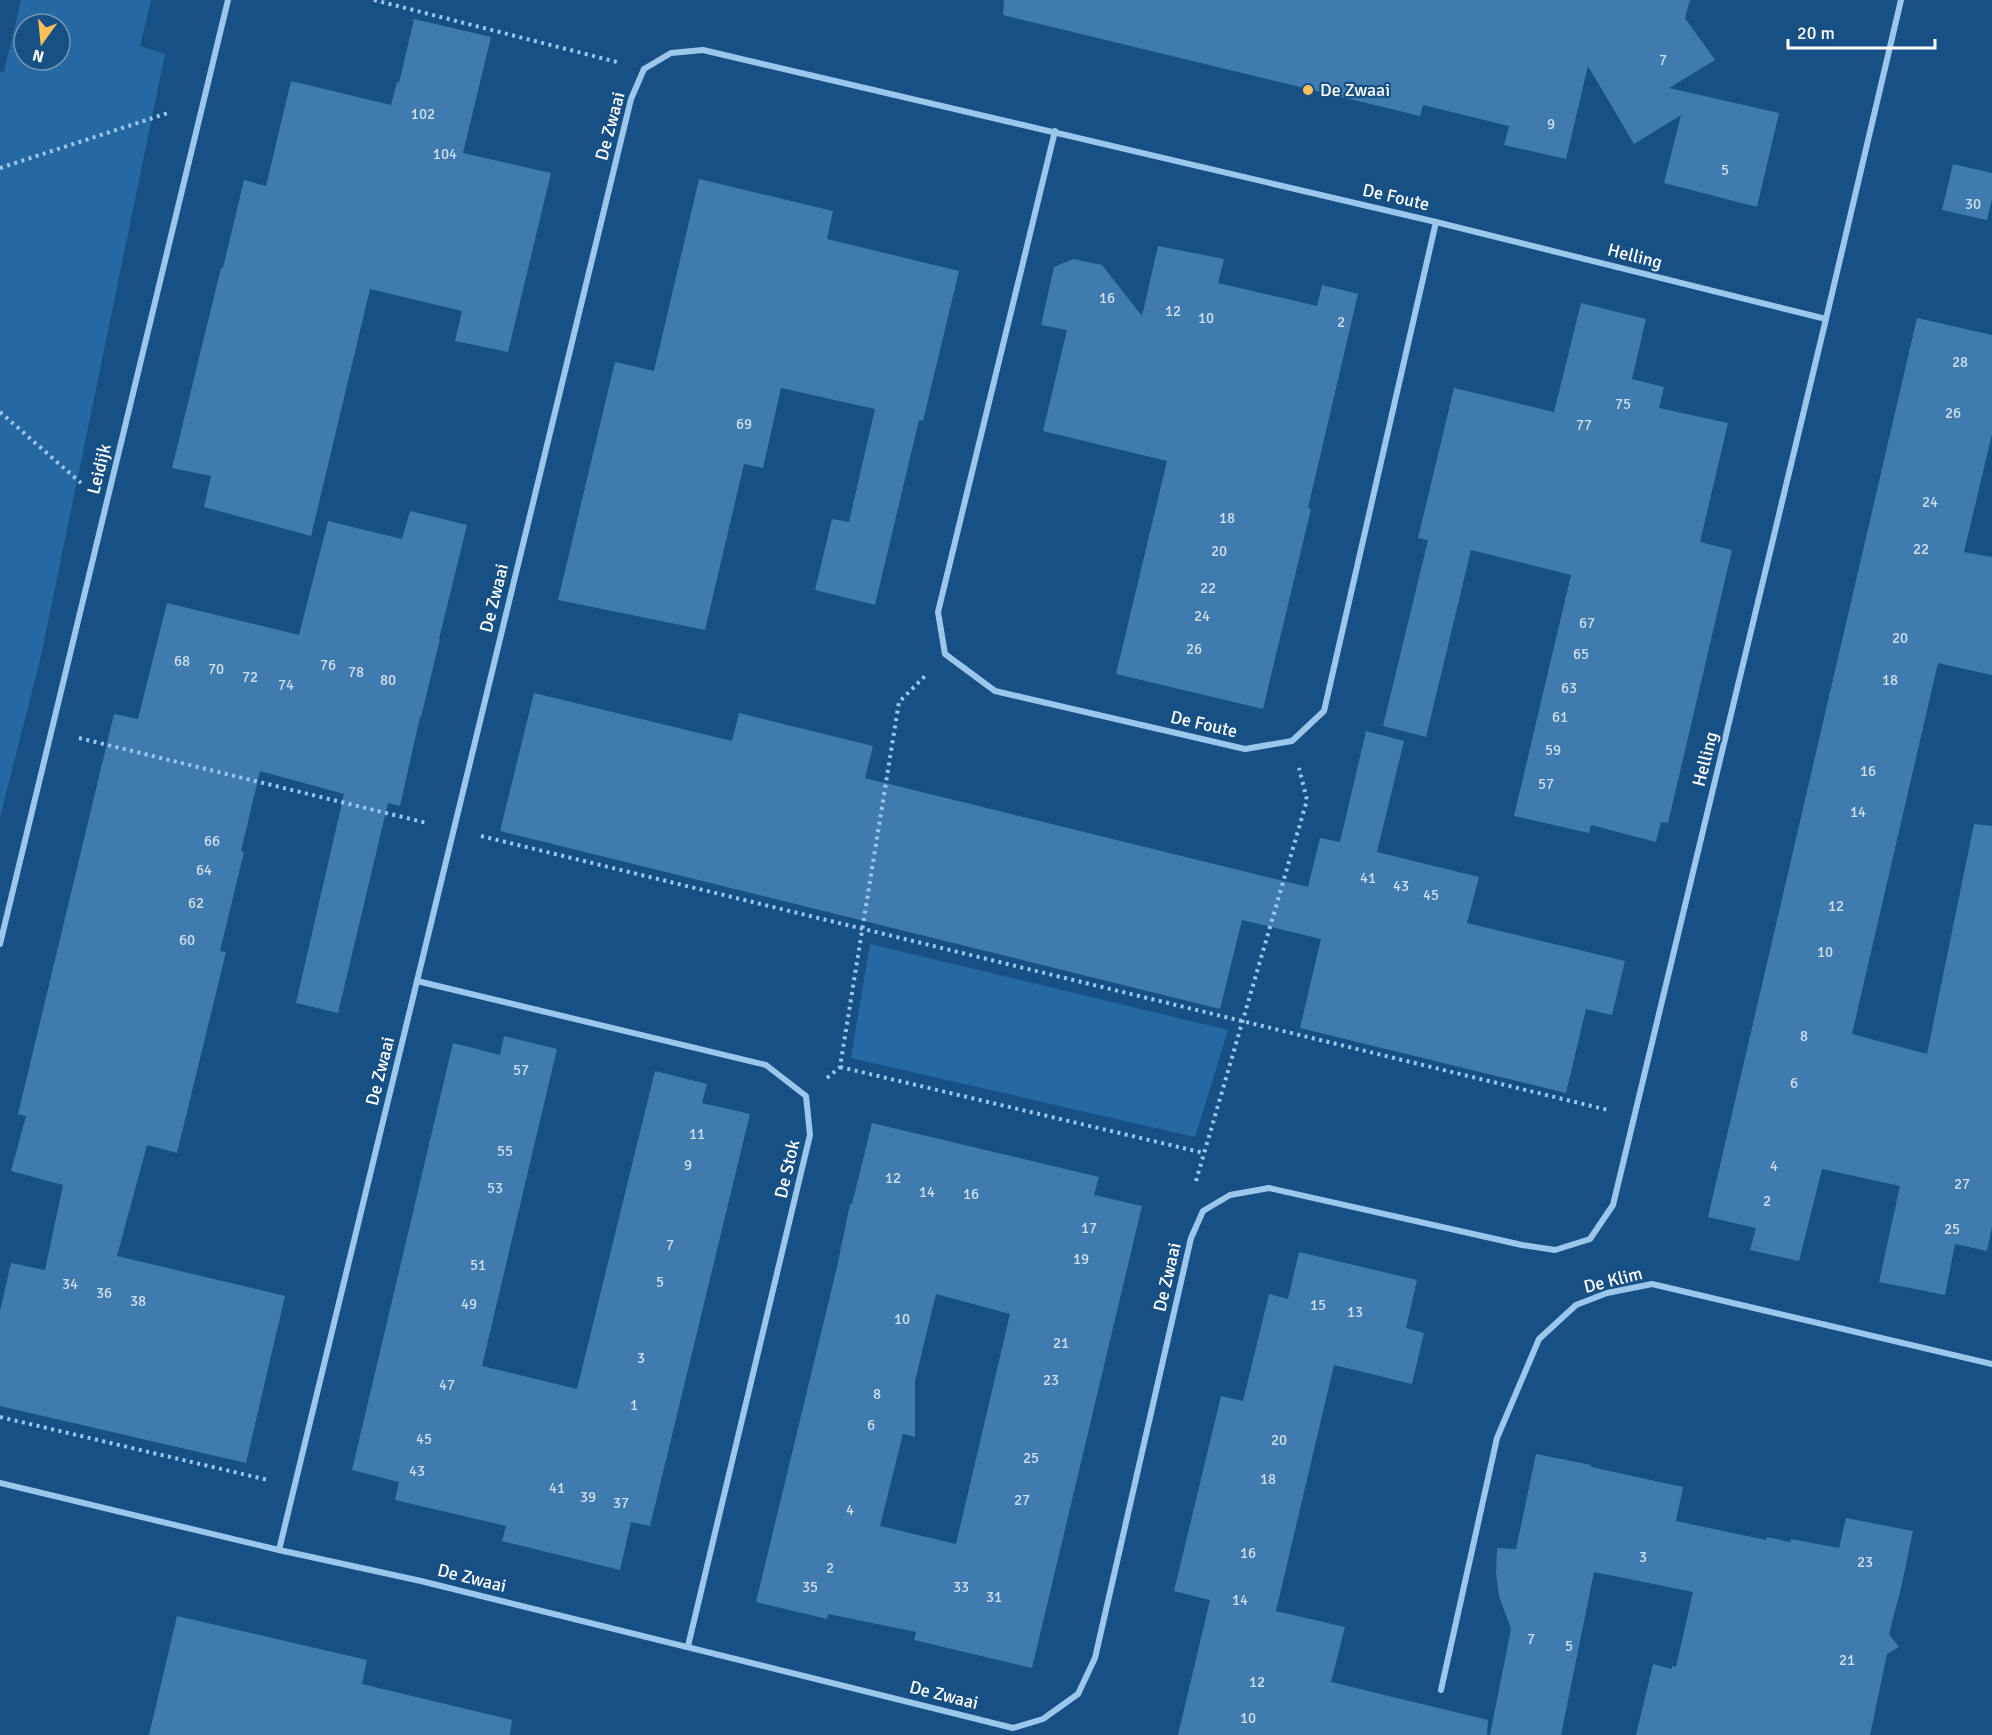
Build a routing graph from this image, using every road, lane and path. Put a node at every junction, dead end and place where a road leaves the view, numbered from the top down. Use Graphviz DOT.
graph roads {
  1 [pos="228,0"];
  2 [pos="374,0"];
  3 [pos="1901,0"];
  4 [pos="644,69"];
  5 [pos="203,102"];
  6 [pos="1055,131"];
  7 [pos="0,168"];
  8 [pos="1436,222"];
  9 [pos="1826,319"];
  10 [pos="0,412"];
  11 [pos="106,505"];
  12 [pos="945,654"];
  13 [pos="51,732"];
  14 [pos="1292,741"];
  15 [pos="454,829"];
  16 [pos="862,929"];
  17 [pos="0,944"];
  18 [pos="417,981"];
  19 [pos="1243,1021"];
  20 [pos="840,1067"];
  21 [pos="806,1096"];
  22 [pos="1635,1116"];
  23 [pos="1204,1153"];
  24 [pos="1203,1211"];
  25 [pos="1992,1364"];
  26 [pos="0,1417"];
  27 [pos="0,1483"];
  28 [pos="294,1486"];
  29 [pos="279,1550"];
  30 [pos="688,1646"];
  31 [pos="1441,1690"];
  1 -- 5 [label="street, Leidijk"];
  2 -- 4 [label="path"];
  3 -- 9 [label="street, Helling"];
  4 -- 6 [label="street"];
  4 -- 15 [label="street, De Zwaai"];
  5 -- 7 [label="path"];
  5 -- 11 [label="street, Leidijk"];
  6 -- 8 [label="street, De Foute"];
  6 -- 12 [label="street"];
  8 -- 9 [label="street, Helling"];
  8 -- 14 [label="street, De Foute"];
  9 -- 22 [label="street, Helling"];
  10 -- 11 [label="path"];
  11 -- 13 [label="street, Leidijk"];
  12 -- 14 [label="street, De Foute"];
  12 -- 16 [label="path"];
  13 -- 15 [label="path"];
  13 -- 17 [label="street, Leidijk"];
  14 -- 19 [label="path"];
  15 -- 16 [label="path"];
  15 -- 18 [label="street, De Zwaai"];
  16 -- 19 [label="path"];
  16 -- 20 [label="path"];
  18 -- 21 [label="street"];
  18 -- 28 [label="street, De Zwaai"];
  19 -- 22 [label="path"];
  19 -- 23 [label="path"];
  20 -- 21 [label="path"];
  20 -- 23 [label="path"];
  21 -- 30 [label="street, De Stok"];
  22 -- 24 [label="street, Helling"];
  23 -- 24 [label="path"];
  24 -- 30 [label="street, De Zwaai"];
  25 -- 31 [label="street, De Klim"];
  26 -- 28 [label="path"];
  27 -- 29 [label="street, De Zwaai"];
  28 -- 29 [label="street, De Zwaai"];
  29 -- 30 [label="street, De Zwaai"];
}
